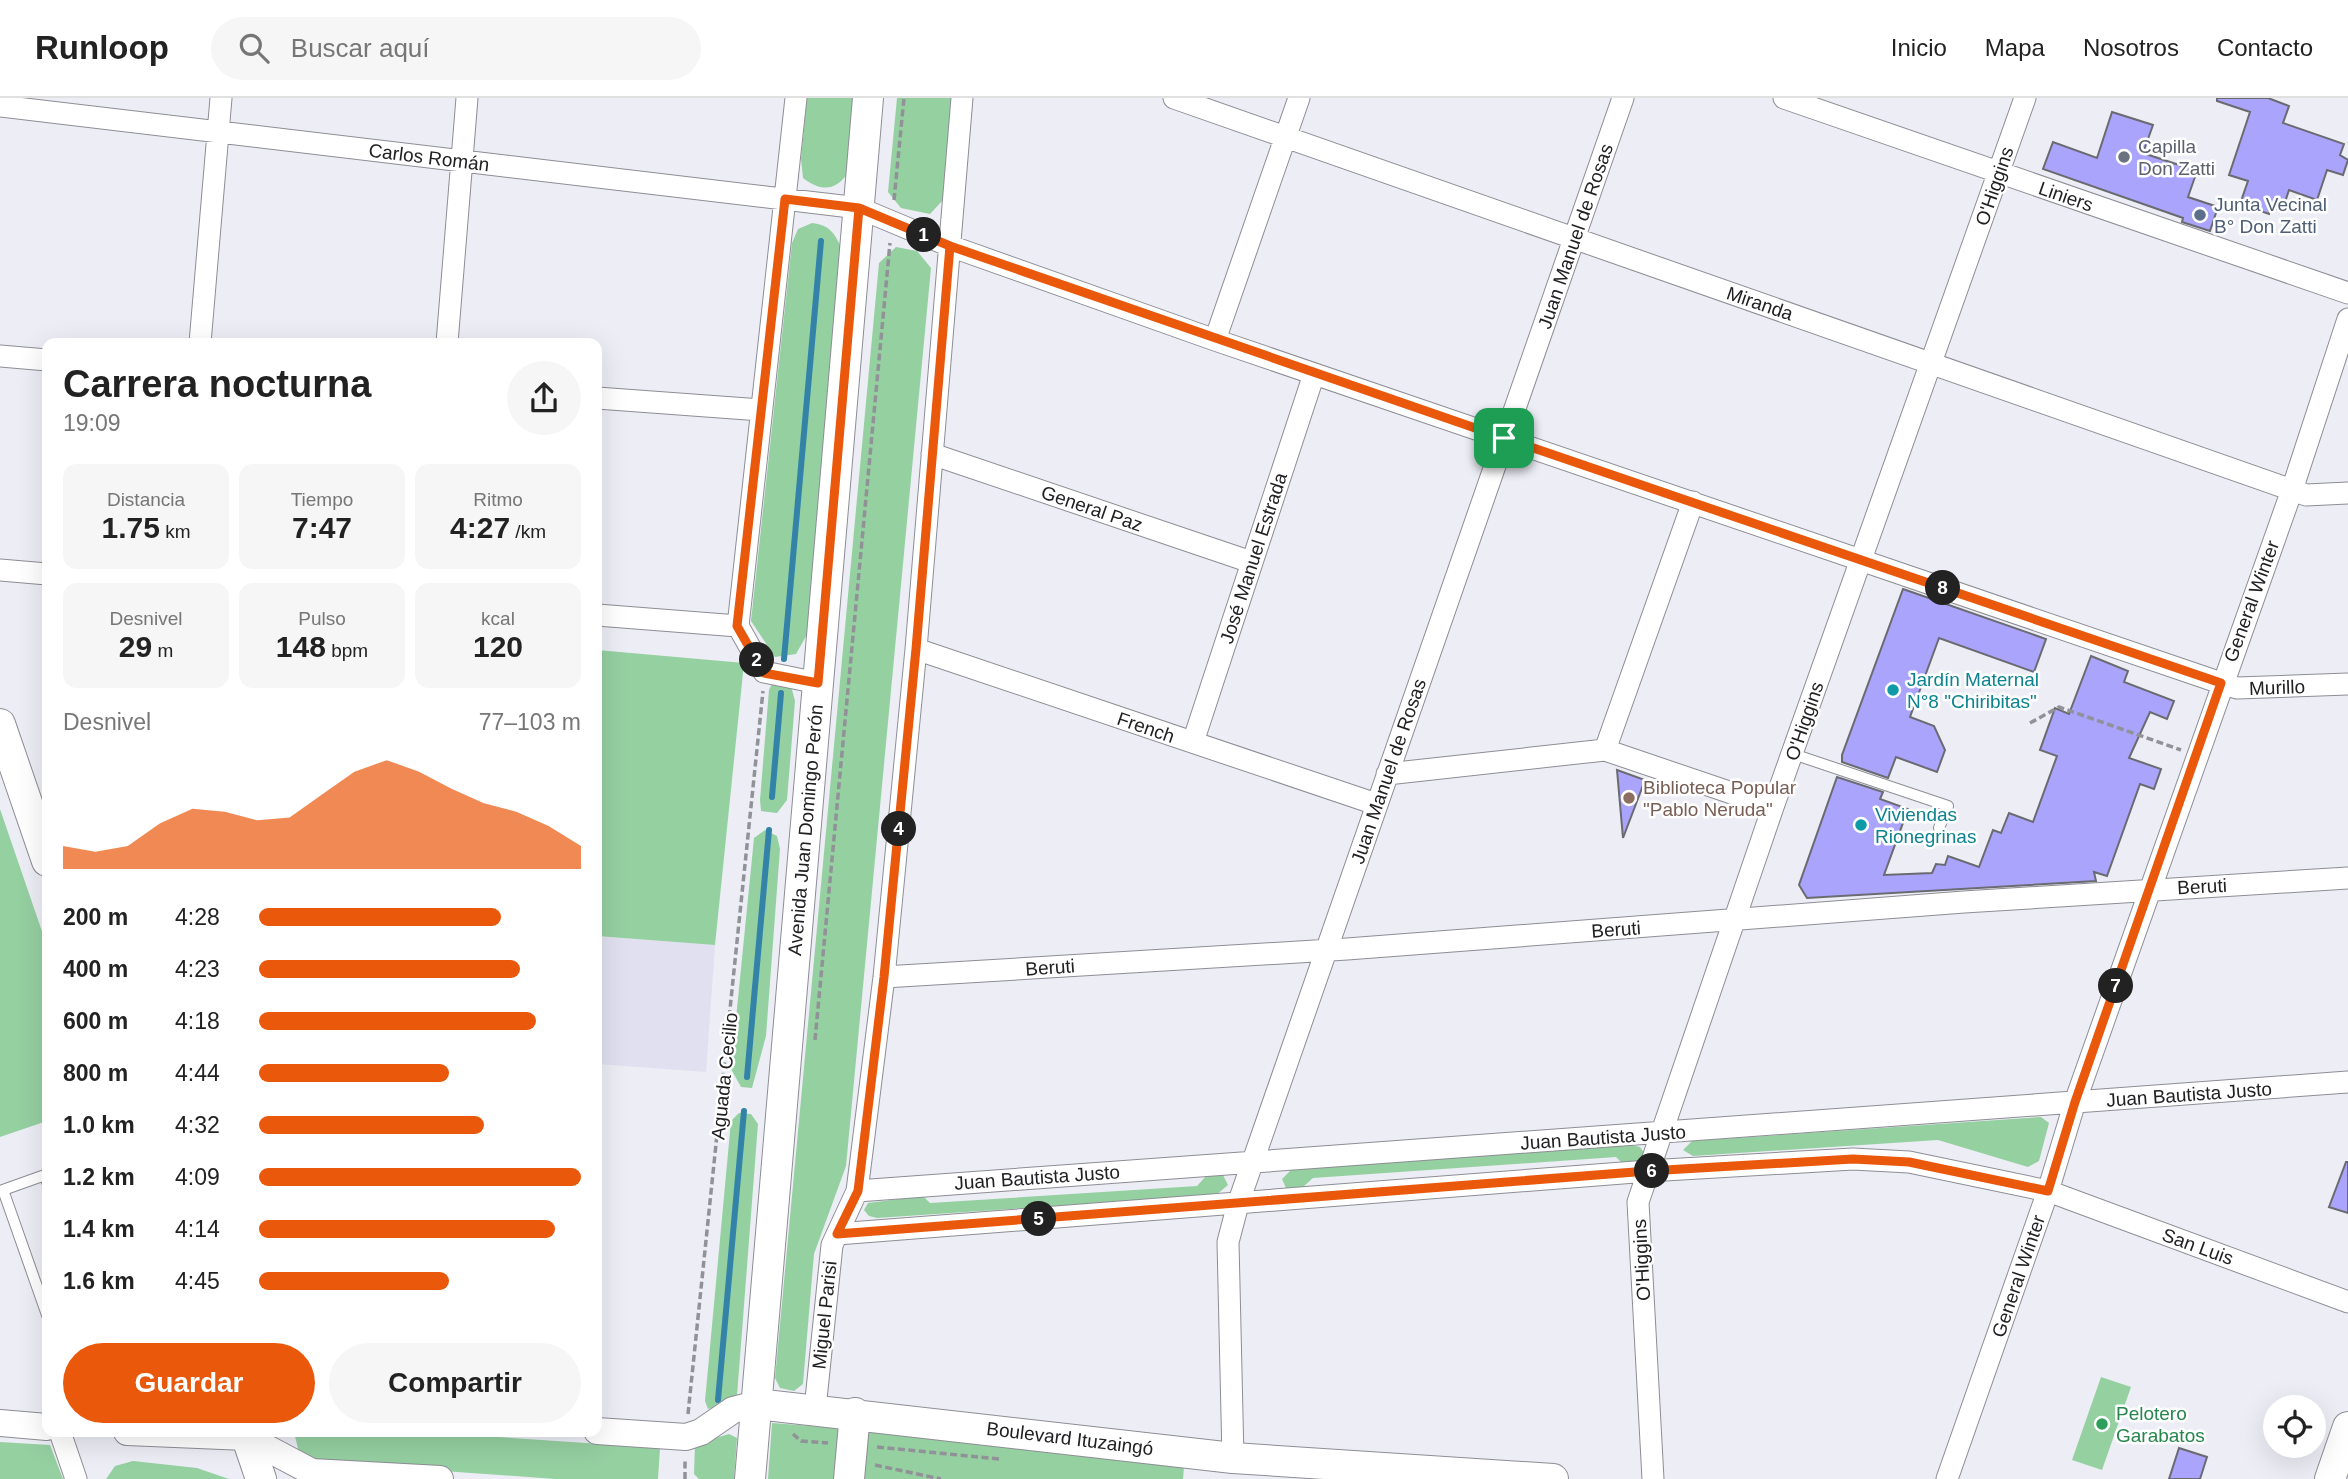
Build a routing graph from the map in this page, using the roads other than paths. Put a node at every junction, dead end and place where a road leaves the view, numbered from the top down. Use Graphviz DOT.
graph roads {
  1 [pos="221,98"];
  2 [pos="467,98"];
  3 [pos="796,98"];
  4 [pos="868,98"];
  5 [pos="962,98"];
  6 [pos="1174,98"];
  7 [pos="1299,98"];
  8 [pos="1623,98"];
  9 [pos="1784,98"];
  10 [pos="2025,98"];
  11 [pos="0,106"];
  12 [pos="218,132"];
  13 [pos="1285,136"];
  14 [pos="462,160"];
  15 [pos="1999,172"];
  16 [pos="785,199"];
  17 [pos="859,208"];
  18 [pos="1574,238"];
  19 [pos="950,246"];
  20 [pos="2348,293"];
  21 [pos="2348,318"];
  22 [pos="200,338"];
  23 [pos="447,338"];
  24 [pos="1215,340"];
  25 [pos="0,356"];
  26 [pos="42,360"];
  27 [pos="1931,363"];
  28 [pos="1314,374"];
  29 [pos="602,398"];
  30 [pos="761,410"];
  31 [pos="1504,438"];
  32 [pos="932,454"];
  33 [pos="2291,490"];
  34 [pos="2348,492"];
  35 [pos="1693,502"];
  36 [pos="1860,559"];
  37 [pos="1251,562"];
  38 [pos="0,570"];
  39 [pos="42,574"];
  40 [pos="602,615"];
  41 [pos="737,626"];
  42 [pos="916,649"];
  43 [pos="818,683"];
  44 [pos="2221,683"];
  45 [pos="2348,684"];
  46 [pos="0,727"];
  47 [pos="1193,742"];
  48 [pos="1605,750"];
  49 [pos="1793,754"];
  50 [pos="1387,774"];
  51 [pos="1376,804"];
  52 [pos="1773,807"];
  53 [pos="1939,828"];
  54 [pos="42,847"];
  55 [pos="2348,878"];
  56 [pos="2149,889"];
  57 [pos="1735,920"];
  58 [pos="1324,950"];
  59 [pos="884,977"];
  60 [pos="2348,1082"];
  61 [pos="2075,1102"];
  62 [pos="1662,1133"];
  63 [pos="1252,1160"];
  64 [pos="1648,1171"];
  65 [pos="42,1178"];
  66 [pos="858,1191"];
  67 [pos="2048,1191"];
  68 [pos="1238,1204"];
  69 [pos="837,1234"];
  70 [pos="42,1301"];
  71 [pos="2348,1302"];
  72 [pos="756,1404"];
  73 [pos="815,1409"];
  74 [pos="855,1413"];
  75 [pos="0,1423"];
  76 [pos="42,1427"];
  77 [pos="2348,1427"];
  78 [pos="602,1431"];
  79 [pos="62,1437"];
  80 [pos="250,1437"];
  81 [pos="255,1437"];
  82 [pos="1233,1458"];
  83 [pos="1199,1466"];
  84 [pos="850,1469"];
  85 [pos="76,1479"];
  86 [pos="261,1479"];
  87 [pos="440,1479"];
  88 [pos="750,1479"];
  89 [pos="1553,1479"];
  90 [pos="1653,1479"];
  91 [pos="1947,1479"];
  92 [pos="2330,1479"];
  1 -- 12 [label="street"];
  2 -- 14 [label="street"];
  3 -- 16 [label="street"];
  4 -- 17 [label="main road, Avenida Juan Domingo Perón"];
  5 -- 19 [label="street, Miguel Parisi"];
  6 -- 13 [label="street, Miranda"];
  7 -- 13 [label="street"];
  8 -- 18 [label="street, Juan Manuel de Rosas"];
  9 -- 15 [label="street, Liniers"];
  10 -- 15 [label="street, O'Higgins"];
  11 -- 12 [label="street, Carlos Román"];
  12 -- 14 [label="street, Carlos Román"];
  12 -- 22 [label="street"];
  13 -- 18 [label="street, Miranda"];
  13 -- 24 [label="street"];
  14 -- 16 [label="street, Carlos Román"];
  14 -- 23 [label="street"];
  15 -- 20 [label="street, Liniers"];
  15 -- 27 [label="street, O'Higgins"];
  16 -- 17 [label="street, Carlos Román"];
  16 -- 30 [label="street"];
  17 -- 19 [label="street, Murillo"];
  17 -- 43 [label="main road, Avenida Juan Domingo Perón"];
  18 -- 27 [label="street, Miranda"];
  18 -- 31 [label="street, Juan Manuel de Rosas"];
  19 -- 24 [label="street, Murillo"];
  19 -- 32 [label="street, Miguel Parisi"];
  21 -- 33 [label="street, General Winter"];
  24 -- 28 [label="street, Murillo"];
  25 -- 26 [label="street"];
  27 -- 33 [label="street, Miranda"];
  27 -- 36 [label="street, O'Higgins"];
  28 -- 31 [label="street, Murillo"];
  28 -- 37 [label="street, José Manuel Estrada"];
  29 -- 30 [label="street"];
  30 -- 41 [label="street"];
  31 -- 35 [label="street, Murillo"];
  31 -- 50 [label="street, Juan Manuel de Rosas"];
  32 -- 37 [label="street, General Paz"];
  32 -- 42 [label="street, Miguel Parisi"];
  33 -- 34 [label="street, Miranda"];
  33 -- 44 [label="street, General Winter"];
  35 -- 36 [label="street, Murillo"];
  35 -- 48 [label="street"];
  36 -- 44 [label="street, Murillo"];
  36 -- 49 [label="street, O'Higgins"];
  37 -- 47 [label="street, José Manuel Estrada"];
  38 -- 39 [label="street"];
  40 -- 41 [label="street"];
  41 -- 43 [label="street"];
  42 -- 47 [label="street, French"];
  42 -- 59 [label="street, Miguel Parisi"];
  43 -- 72 [label="main road, Avenida Juan Domingo Perón"];
  44 -- 45 [label="street, Murillo"];
  44 -- 56 [label="street, General Winter"];
  46 -- 54 [label="main road"];
  47 -- 51 [label="street, French"];
  48 -- 50 [label="street"];
  48 -- 52 [label="street"];
  49 -- 52 [label="street, O'Higgins"];
  49 -- 53 [label="lane"];
  50 -- 51 [label="street, Juan Manuel de Rosas"];
  51 -- 58 [label="street, Juan Manuel de Rosas"];
  52 -- 57 [label="street, O'Higgins"];
  55 -- 56 [label="street, Beruti"];
  56 -- 57 [label="street, Beruti"];
  56 -- 61 [label="street, General Winter"];
  57 -- 58 [label="street, Beruti"];
  57 -- 62 [label="street, O'Higgins"];
  58 -- 59 [label="street, Beruti"];
  58 -- 63 [label="street, Juan Manuel de Rosas"];
  59 -- 66 [label="street, Miguel Parisi"];
  60 -- 61 [label="street, Juan Bautista Justo"];
  61 -- 62 [label="street, Juan Bautista Justo"];
  61 -- 67 [label="street, General Winter"];
  62 -- 63 [label="street, Juan Bautista Justo"];
  62 -- 64 [label="street, O'Higgins"];
  63 -- 66 [label="street, Juan Bautista Justo"];
  63 -- 68 [label="street, Juan Manuel de Rosas"];
  64 -- 67 [label="street, Juan Bautista Justo"];
  64 -- 68 [label="street, Juan Bautista Justo"];
  64 -- 90 [label="street, O'Higgins"];
  65 -- 70 [label="lane"];
  66 -- 69 [label="street, Miguel Parisi"];
  67 -- 71 [label="street, San Luis"];
  67 -- 91 [label="street, General Winter"];
  68 -- 69 [label="street, Juan Bautista Justo"];
  68 -- 82 [label="street, Juan Manuel de Rosas"];
  69 -- 73 [label="street, Miguel Parisi"];
  72 -- 73 [label="main road, Boulevard Ituzaingó"];
  72 -- 78 [label="street, Boulevard Ituzaingó"];
  72 -- 88 [label="main road, Avenida Juan Domingo Perón"];
  73 -- 74 [label="main road, Boulevard Ituzaingó"];
  74 -- 83 [label="main road, Boulevard Ituzaingó"];
  74 -- 84 [label="main road"];
  75 -- 76 [label="street"];
  77 -- 92 [label="main road"];
  79 -- 85 [label="street"];
  80 -- 86 [label="main road"];
  81 -- 87 [label="street"];
  82 -- 83 [label="main road, Boulevard Ituzaingó"];
  82 -- 89 [label="main road, Boulevard Ituzaingó"];
}
